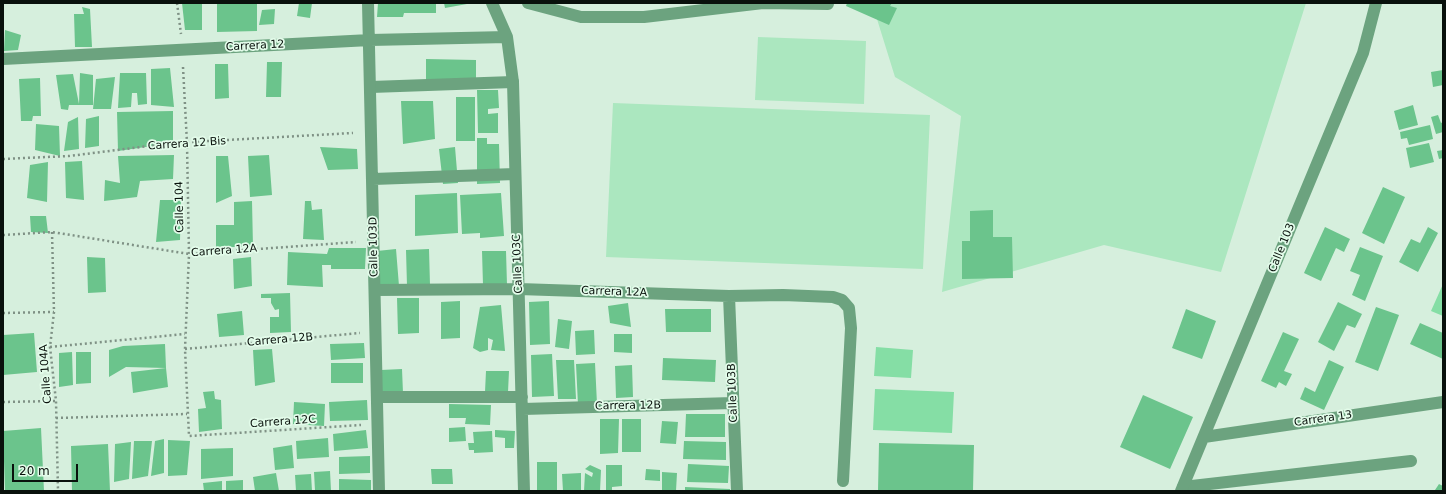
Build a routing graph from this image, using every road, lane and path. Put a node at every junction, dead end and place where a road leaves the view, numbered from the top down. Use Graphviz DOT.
graph roads {
  1 [pos="177,3"];
  2 [pos="368,3"];
  3 [pos="492,3"];
  4 [pos="528,3"];
  5 [pos="1376,3"];
  6 [pos="828,4"];
  7 [pos="507,38"];
  8 [pos="370,40"];
  9 [pos="183,50"];
  10 [pos="3,59"];
  11 [pos="514,82"];
  12 [pos="371,87"];
  13 [pos="372,132"];
  14 [pos="187,143"];
  15 [pos="3,159"];
  16 [pos="515,174"];
  17 [pos="373,179"];
  18 [pos="52,232"];
  19 [pos="3,235"];
  20 [pos="374,241"];
  21 [pos="189,254"];
  22 [pos="519,288"];
  23 [pos="375,290"];
  24 [pos="729,296"];
  25 [pos="54,312"];
  26 [pos="3,313"];
  27 [pos="376,331"];
  28 [pos="186,334"];
  29 [pos="50,347"];
  30 [pos="185,349"];
  31 [pos="377,397"];
  32 [pos="56,401"];
  33 [pos="3,402"];
  34 [pos="1443,402"];
  35 [pos="523,403"];
  36 [pos="733,403"];
  37 [pos="187,414"];
  38 [pos="56,418"];
  39 [pos="378,424"];
  40 [pos="189,436"];
  41 [pos="1204,437"];
  42 [pos="1411,461"];
  43 [pos="842,482"];
  44 [pos="1182,489"];
  45 [pos="58,491"];
  46 [pos="379,491"];
  47 [pos="524,491"];
  48 [pos="737,491"];
  1 -- 9 [label="path, Calle 104"];
  2 -- 8 [label="street, Calle 103D"];
  3 -- 7 [label="street, Calle 103C"];
  4 -- 6 [label="street"];
  5 -- 41 [label="street, Calle 103"];
  7 -- 8 [label="street, Carrera 12"];
  7 -- 11 [label="street, Calle 103C"];
  8 -- 9 [label="street, Carrera 12"];
  8 -- 12 [label="street, Calle 103D"];
  9 -- 10 [label="street, Carrera 12"];
  9 -- 14 [label="path, Calle 104"];
  11 -- 12 [label="street"];
  11 -- 16 [label="street, Calle 103C"];
  12 -- 13 [label="street, Calle 103D"];
  13 -- 14 [label="path, Carrera 12 Bis"];
  13 -- 17 [label="street, Calle 103D"];
  14 -- 15 [label="path, Carrera 12 Bis"];
  14 -- 21 [label="path, Calle 104"];
  16 -- 17 [label="street"];
  16 -- 22 [label="street, Calle 103C"];
  17 -- 20 [label="street, Calle 103D"];
  18 -- 19 [label="path, Carrera 12A"];
  18 -- 21 [label="path, Carrera 12A"];
  18 -- 25 [label="path, Calle 104A"];
  20 -- 21 [label="path, Carrera 12A"];
  20 -- 23 [label="street, Calle 103D"];
  21 -- 28 [label="path, Calle 104"];
  22 -- 23 [label="street, Carrera 12A"];
  22 -- 24 [label="street, Carrera 12A"];
  22 -- 35 [label="street, Calle 103C"];
  23 -- 27 [label="street, Calle 103D"];
  24 -- 36 [label="street, Calle 103B"];
  24 -- 43 [label="street, Carrera 12A"];
  25 -- 26 [label="path"];
  25 -- 29 [label="path, Calle 104A"];
  27 -- 30 [label="path, Carrera 12B"];
  27 -- 31 [label="street, Calle 103D"];
  28 -- 29 [label="path"];
  28 -- 30 [label="path, Calle 104"];
  29 -- 32 [label="path, Calle 104A"];
  30 -- 37 [label="path, Calle 104"];
  31 -- 35 [label="street, Carrera 12B"];
  31 -- 39 [label="street, Calle 103D"];
  32 -- 33 [label="path"];
  32 -- 38 [label="path, Calle 104A"];
  34 -- 41 [label="street, Carrera 13"];
  35 -- 36 [label="street, Carrera 12B"];
  35 -- 47 [label="street, Calle 103C"];
  36 -- 48 [label="street, Calle 103B"];
  37 -- 38 [label="path"];
  37 -- 40 [label="path, Calle 104"];
  38 -- 45 [label="path, Calle 104A"];
  39 -- 40 [label="path, Carrera 12C"];
  39 -- 46 [label="street, Calle 103D"];
  41 -- 44 [label="street, Calle 103"];
  42 -- 44 [label="street"];
}
